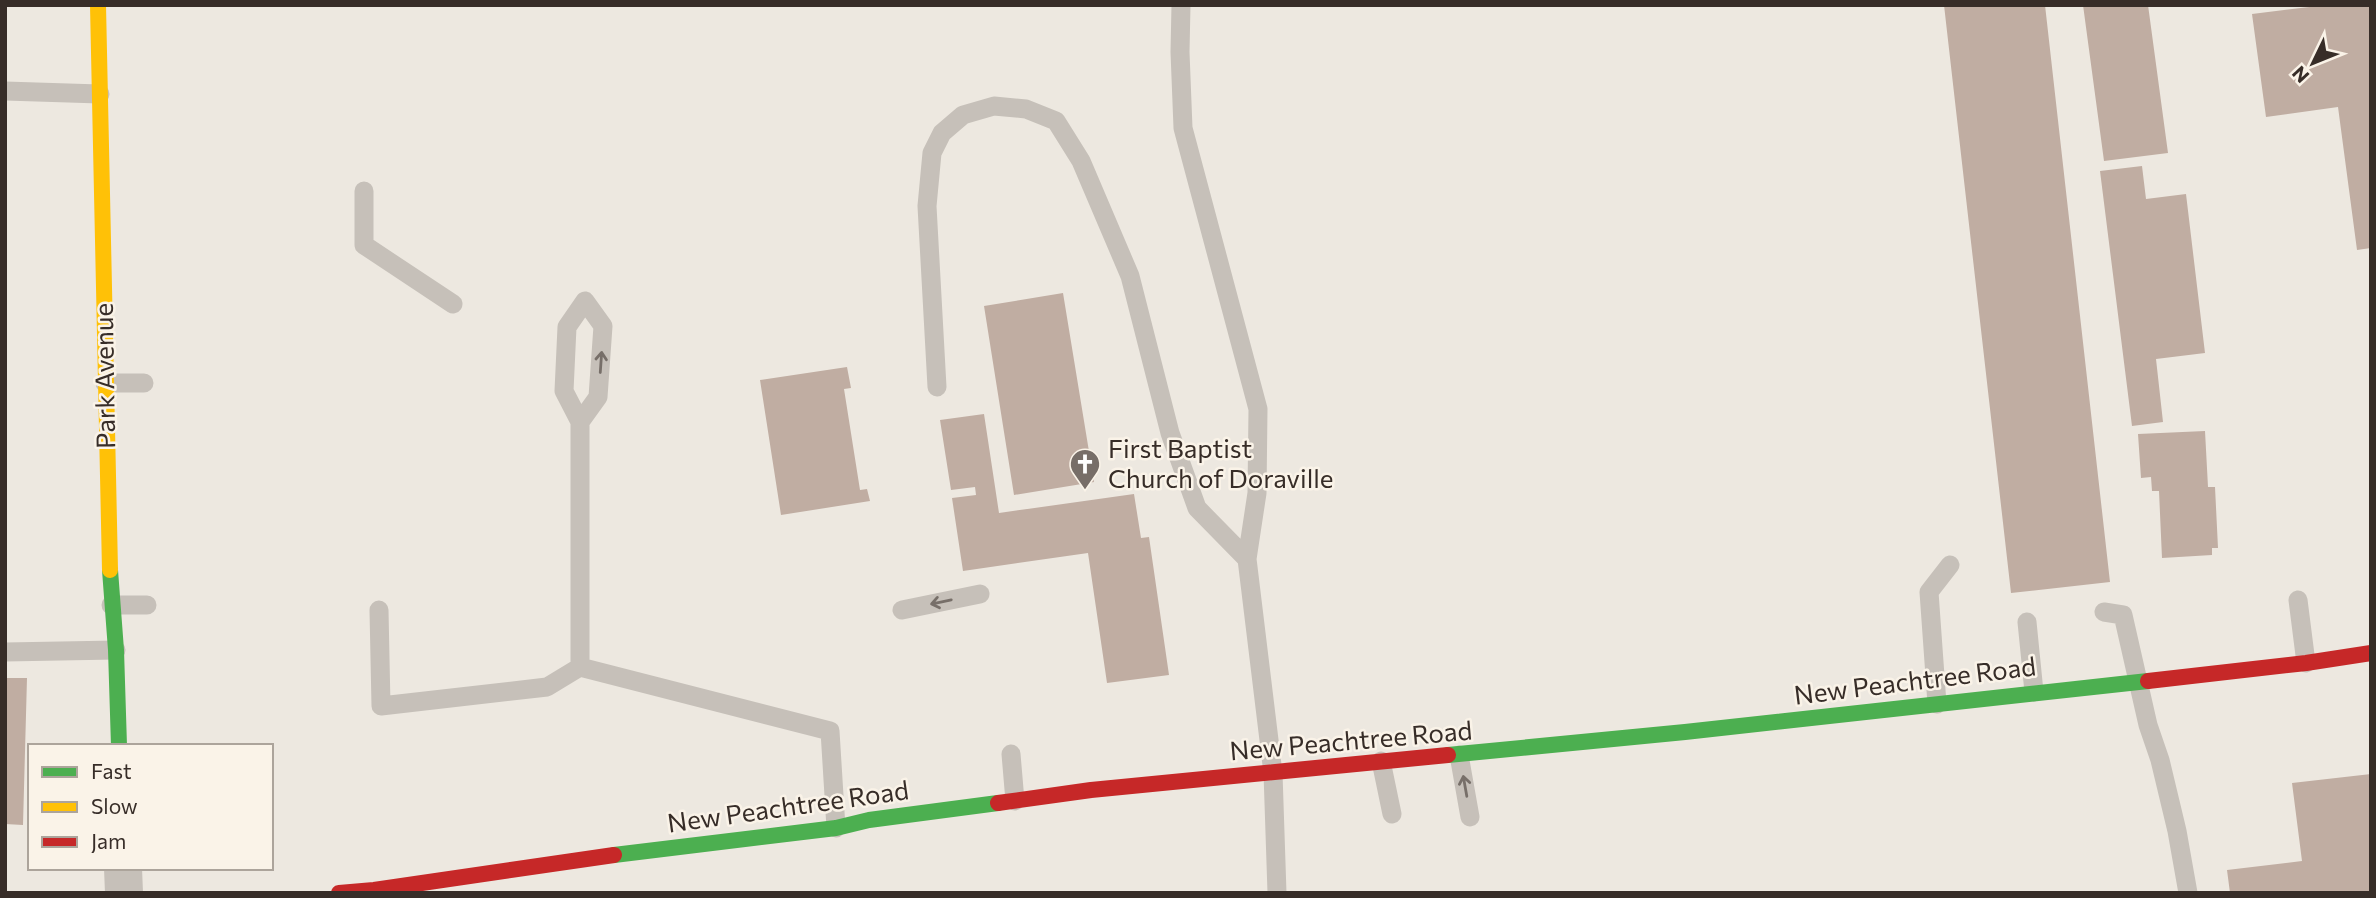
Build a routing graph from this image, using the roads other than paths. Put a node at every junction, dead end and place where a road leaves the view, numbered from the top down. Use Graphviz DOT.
graph roads {
  1 [pos="98,5"];
  2 [pos="1181,5"];
  3 [pos="5,91"];
  4 [pos="100,94"];
  5 [pos="364,191"];
  6 [pos="453,304"];
  7 [pos="105,383"];
  8 [pos="144,383"];
  9 [pos="937,387"];
  10 [pos="580,422"];
  11 [pos="1247,559"];
  12 [pos="1950,565"];
  13 [pos="980,594"];
  14 [pos="2298,600"];
  15 [pos="111,605"];
  16 [pos="147,605"];
  17 [pos="379,610"];
  18 [pos="902,610"];
  19 [pos="2104,612"];
  20 [pos="2027,622"];
  21 [pos="116,650"];
  22 [pos="5,652"];
  23 [pos="2371,653"];
  24 [pos="2306,663"];
  25 [pos="580,667"];
  26 [pos="2140,680"];
  27 [pos="2034,692"];
  28 [pos="1937,704"];
  29 [pos="119,744"];
  30 [pos="1011,754"];
  31 [pos="1459,755"];
  32 [pos="1381,761"];
  33 [pos="1273,773"];
  34 [pos="1015,801"];
  35 [pos="1392,814"];
  36 [pos="1470,817"];
  37 [pos="836,828"];
  38 [pos="123,870"];
  39 [pos="124,893"];
  40 [pos="339,893"];
  41 [pos="1277,893"];
  42 [pos="2188,893"];
  1 -- 4 [label="street, Park Avenue"];
  2 -- 11 [label="lane"];
  3 -- 4 [label="lane"];
  4 -- 7 [label="street, Park Avenue"];
  5 -- 6 [label="lane"];
  7 -- 8 [label="lane"];
  7 -- 15 [label="street, Park Avenue"];
  9 -- 11 [label="lane"];
  10 -- 10 [label="lane, one-way"];
  10 -- 25 [label="lane"];
  11 -- 33 [label="lane"];
  12 -- 28 [label="lane"];
  13 -- 18 [label="lane, one-way"];
  14 -- 24 [label="lane"];
  15 -- 16 [label="lane"];
  15 -- 21 [label="street, Park Avenue"];
  17 -- 25 [label="lane"];
  19 -- 26 [label="lane"];
  20 -- 27 [label="lane"];
  21 -- 22 [label="lane"];
  21 -- 29 [label="street, Park Avenue"];
  23 -- 24 [label="street, New Peachtree Road"];
  24 -- 26 [label="street, New Peachtree Road"];
  25 -- 37 [label="lane"];
  26 -- 27 [label="street, New Peachtree Road"];
  26 -- 42 [label="lane"];
  27 -- 28 [label="street, New Peachtree Road"];
  28 -- 31 [label="street, New Peachtree Road"];
  30 -- 34 [label="lane"];
  31 -- 32 [label="street, New Peachtree Road"];
  36 -- 31 [label="lane, one-way"];
  32 -- 33 [label="street, New Peachtree Road"];
  32 -- 35 [label="lane"];
  33 -- 34 [label="street, New Peachtree Road"];
  33 -- 41 [label="lane"];
  34 -- 37 [label="street, New Peachtree Road"];
  37 -- 40 [label="street, New Peachtree Road"];
  38 -- 39 [label="street"];
}
